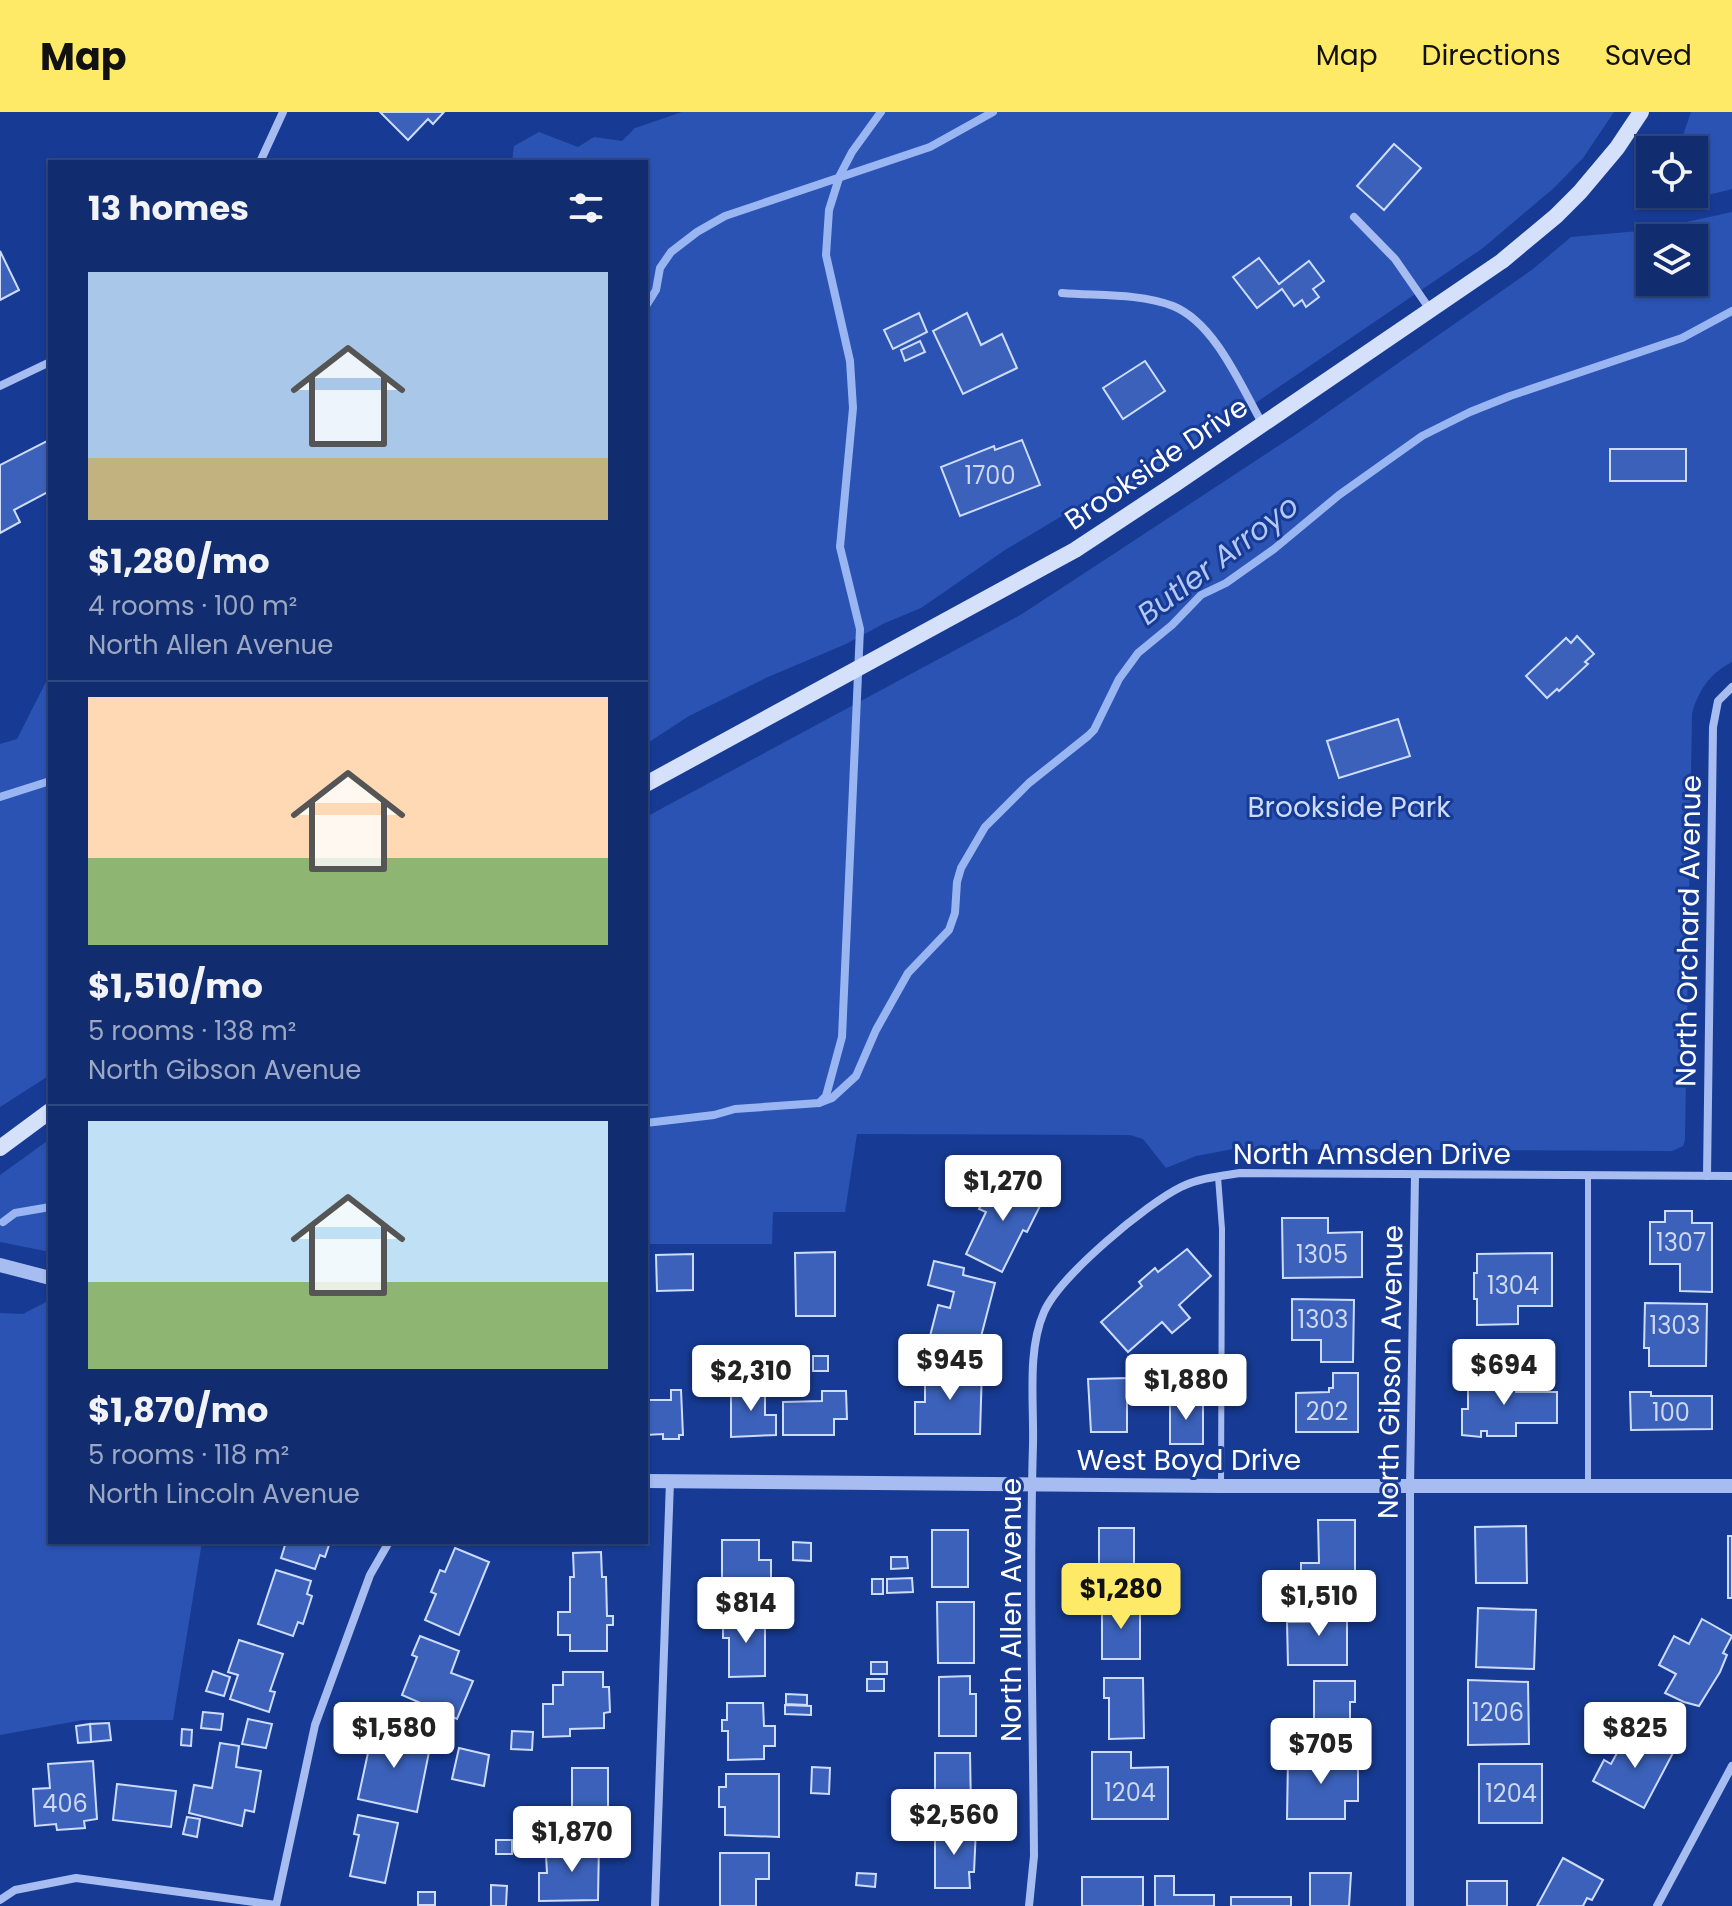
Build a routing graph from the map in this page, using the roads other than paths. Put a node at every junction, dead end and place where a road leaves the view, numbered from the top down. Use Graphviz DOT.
graph roads {
  1 [pos="283,112"];
  2 [pos="1641,112"];
  3 [pos="261,160"];
  4 [pos="1354,217"];
  5 [pos="1062,293"];
  6 [pos="1431,311"];
  7 [pos="48,363"];
  8 [pos="0,386"];
  9 [pos="1262,423"];
  10 [pos="1730,688"];
  11 [pos="648,783"];
  12 [pos="48,1112"];
  13 [pos="0,1148"];
  14 [pos="1415,1175"];
  15 [pos="1588,1176"];
  16 [pos="1707,1176"];
  17 [pos="1732,1176"];
  18 [pos="1218,1177"];
  19 [pos="0,1265"];
  20 [pos="48,1277"];
  21 [pos="1043,1315"];
  22 [pos="648,1481"];
  23 [pos="670,1481"];
  24 [pos="1032,1485"];
  25 [pos="1221,1486"];
  26 [pos="1588,1486"];
  27 [pos="1732,1486"];
  28 [pos="1410,1487"];
  29 [pos="388,1544"];
  30 [pos="1732,1766"];
  31 [pos="0,1900"];
  32 [pos="276,1906"];
  33 [pos="655,1906"];
  34 [pos="1029,1906"];
  35 [pos="1410,1906"];
  36 [pos="1657,1906"];
  1 -- 3 [label="street"];
  2 -- 6 [label="main road, Brookside Drive"];
  4 -- 6 [label="street"];
  5 -- 9 [label="street"];
  6 -- 9 [label="main road, Brookside Drive"];
  7 -- 8 [label="street"];
  9 -- 11 [label="main road, Brookside Drive"];
  10 -- 16 [label="street, North Orchard Avenue"];
  12 -- 13 [label="main road"];
  14 -- 15 [label="street, North Amsden Drive"];
  14 -- 18 [label="street, North Amsden Drive"];
  14 -- 28 [label="street, North Gibson Avenue"];
  15 -- 16 [label="street, North Amsden Drive"];
  15 -- 26 [label="lane"];
  16 -- 17 [label="street, North Amsden Drive"];
  18 -- 21 [label="street, North Amsden Drive"];
  18 -- 25 [label="lane"];
  19 -- 20 [label="street"];
  21 -- 24 [label="street, North Allen Avenue"];
  22 -- 23 [label="street, West Boyd Drive"];
  23 -- 24 [label="street, West Boyd Drive"];
  23 -- 33 [label="street"];
  24 -- 25 [label="street, West Boyd Drive"];
  24 -- 34 [label="street, North Allen Avenue"];
  25 -- 28 [label="street, West Boyd Drive"];
  26 -- 27 [label="street, West Boyd Drive"];
  26 -- 28 [label="street, West Boyd Drive"];
  28 -- 35 [label="street, North Gibson Avenue"];
  29 -- 32 [label="street"];
  30 -- 36 [label="street"];
  31 -- 32 [label="street"];
}
